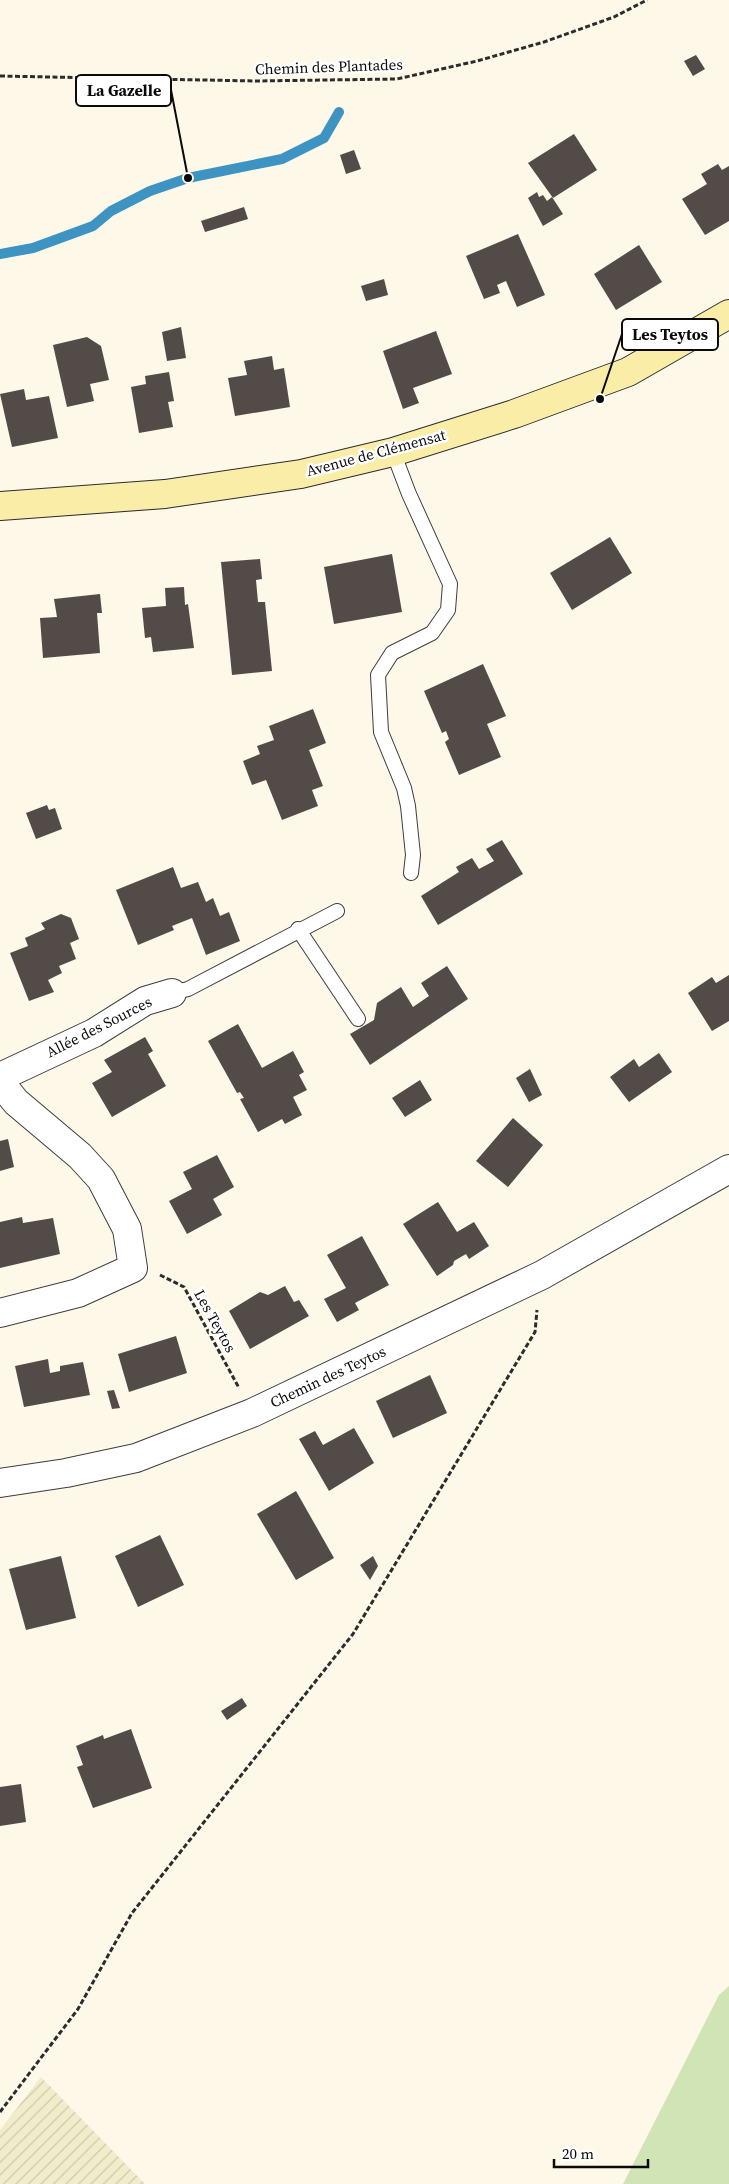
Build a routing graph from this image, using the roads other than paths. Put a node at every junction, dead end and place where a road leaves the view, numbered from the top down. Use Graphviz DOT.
graph roads {
  1 [pos="729,314"];
  2 [pos="393,452"];
  3 [pos="0,506"];
  4 [pos="411,873"];
  5 [pos="337,910"];
  6 [pos="298,929"];
  7 [pos="172,992"];
  8 [pos="358,1019"];
  9 [pos="0,1076"];
  10 [pos="0,1082"];
  11 [pos="729,1169"];
  12 [pos="0,1313"];
  13 [pos="0,1483"];
  1 -- 2 [label="main road, Avenue de Clémensat"];
  2 -- 3 [label="main road, Avenue de Clémensat"];
  2 -- 4 [label="lane"];
  5 -- 6 [label="lane"];
  6 -- 7 [label="lane"];
  6 -- 8 [label="lane"];
  7 -- 9 [label="street, Allée des Sources"];
  10 -- 12 [label="street"];
  11 -- 13 [label="street, Chemin des Teytos"];
}
